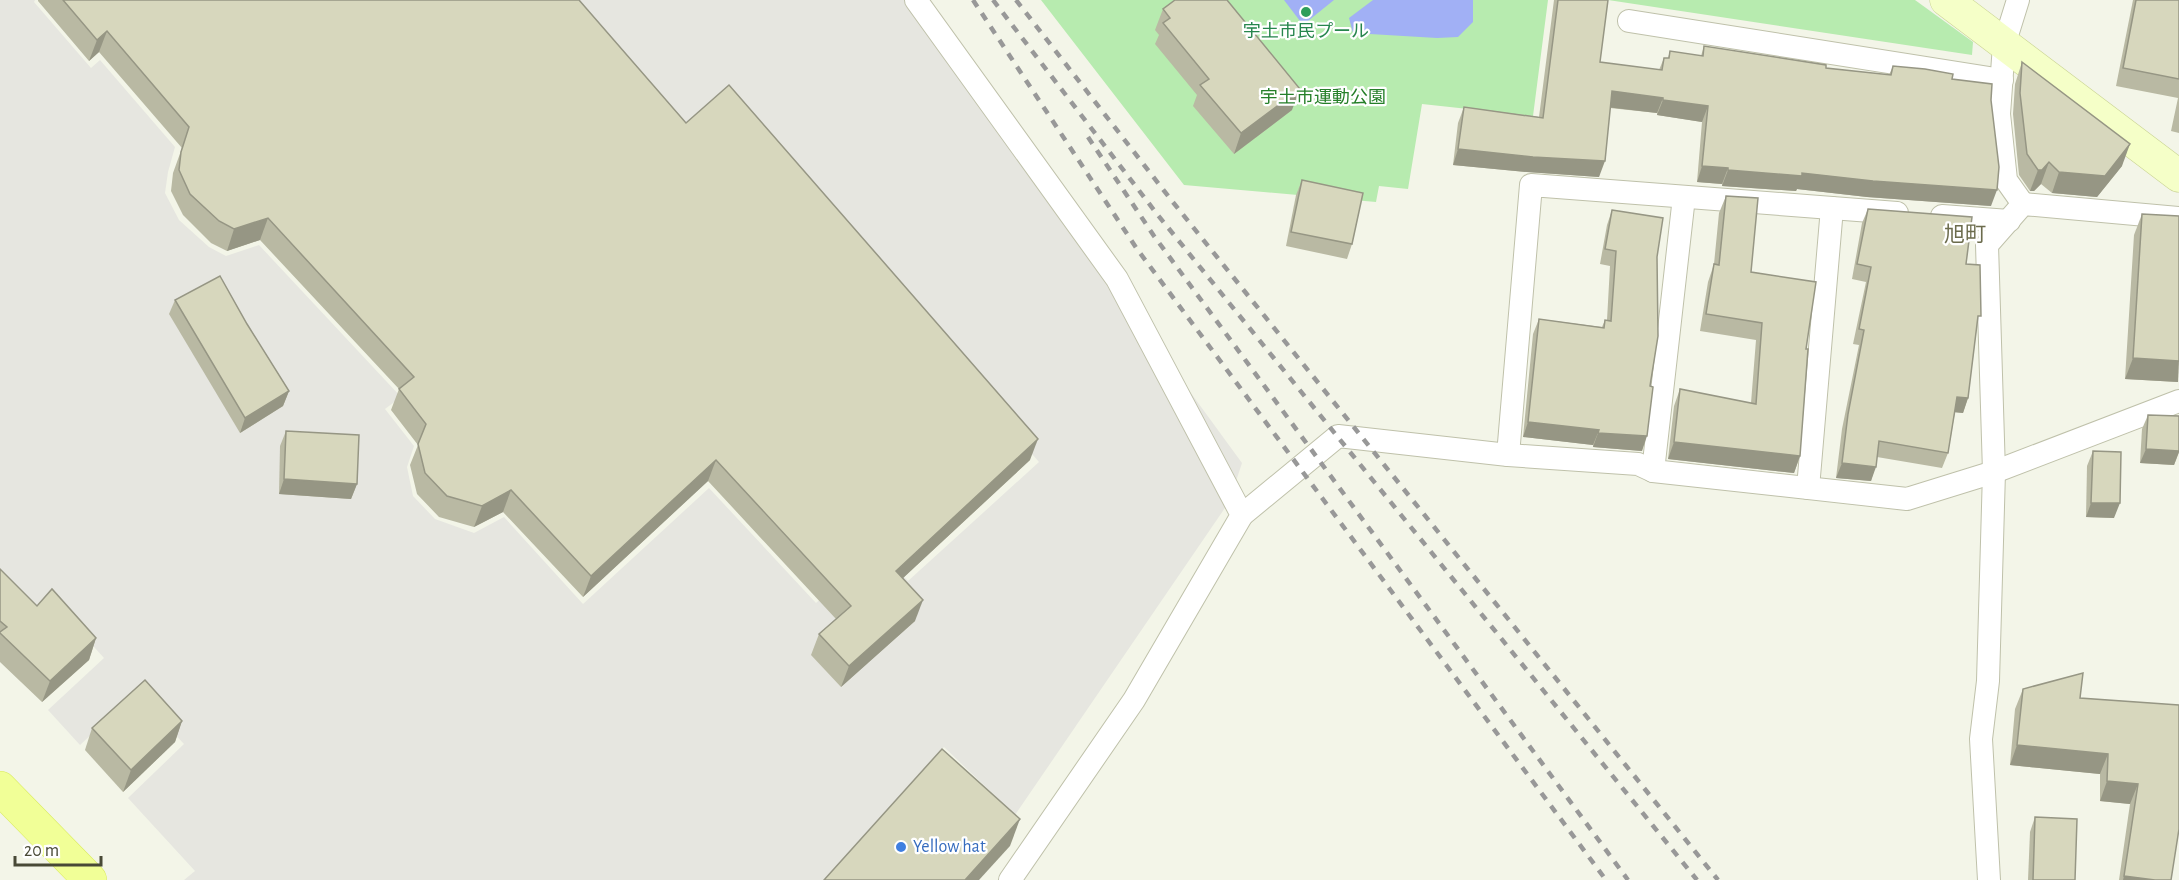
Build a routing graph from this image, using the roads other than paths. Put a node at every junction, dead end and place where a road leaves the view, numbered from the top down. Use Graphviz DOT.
graph roads {
  1 [pos="916,0"];
  2 [pos="1946,0"];
  3 [pos="2018,0"];
  4 [pos="1629,21"];
  5 [pos="2004,45"];
  6 [pos="2002,80"];
  7 [pos="2179,176"];
  8 [pos="1684,197"];
  9 [pos="1832,208"];
  10 [pos="2016,212"];
  11 [pos="2179,218"];
  12 [pos="2179,401"];
  13 [pos="1508,455"];
  14 [pos="1653,471"];
  15 [pos="1994,472"];
  16 [pos="1808,488"];
  17 [pos="1242,515"];
  18 [pos="0,788"];
  19 [pos="90,880"];
  20 [pos="1010,880"];
  21 [pos="1989,880"];
  1 -- 17 [label="street"];
  2 -- 5 [label="street"];
  3 -- 5 [label="street"];
  4 -- 6 [label="street"];
  5 -- 6 [label="street"];
  5 -- 7 [label="street"];
  6 -- 10 [label="street"];
  8 -- 9 [label="street"];
  8 -- 13 [label="street"];
  8 -- 14 [label="street"];
  9 -- 10 [label="street"];
  9 -- 16 [label="street"];
  10 -- 11 [label="street"];
  10 -- 15 [label="street"];
  12 -- 15 [label="street"];
  13 -- 14 [label="street"];
  13 -- 17 [label="street"];
  14 -- 16 [label="street"];
  15 -- 16 [label="street"];
  15 -- 21 [label="street"];
  17 -- 20 [label="street"];
  18 -- 19 [label="main road"];
}
